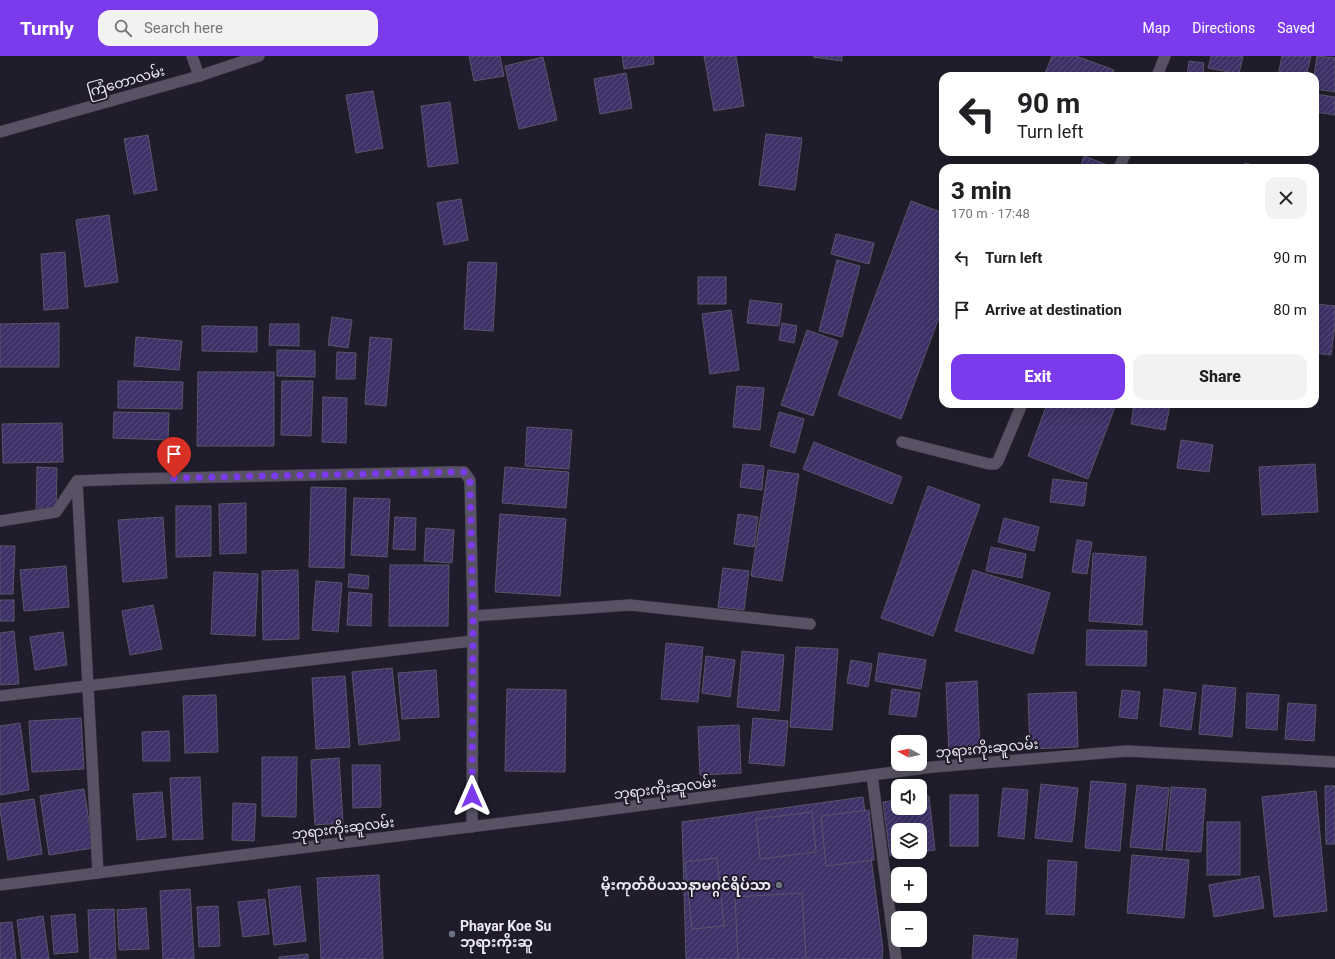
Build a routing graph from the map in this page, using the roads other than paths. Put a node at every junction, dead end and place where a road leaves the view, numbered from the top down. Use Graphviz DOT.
graph roads {
  1 [pos="192,56"];
  2 [pos="259,56"];
  3 [pos="1165,56"];
  4 [pos="1159,72"];
  5 [pos="199,76"];
  6 [pos="0,132"];
  7 [pos="1020,408"];
  8 [pos="902,442"];
  9 [pos="77,482"];
  10 [pos="0,521"];
  11 [pos="473,616"];
  12 [pos="810,624"];
  13 [pos="472,641"];
  14 [pos="88,685"];
  15 [pos="0,696"];
  16 [pos="1335,762"];
  17 [pos="872,775"];
  18 [pos="472,827"];
  19 [pos="98,873"];
  20 [pos="0,885"];
  21 [pos="896,959"];
  1 -- 5 [label="street"];
  2 -- 5 [label="street, ကြံတောလမ်း"];
  3 -- 4 [label="street"];
  5 -- 6 [label="street, ကြံတောလမ်း"];
  7 -- 8 [label="street"];
  9 -- 10 [label="street"];
  9 -- 11 [label="street"];
  9 -- 14 [label="street"];
  11 -- 12 [label="street"];
  11 -- 13 [label="street"];
  13 -- 14 [label="street"];
  13 -- 18 [label="street"];
  14 -- 15 [label="street"];
  14 -- 19 [label="street"];
  16 -- 17 [label="street, ဘုရားကိုးဆူလမ်း"];
  17 -- 18 [label="street, ဘုရားကိုးဆူလမ်း"];
  17 -- 21 [label="street"];
  18 -- 19 [label="street, ဘုရားကိုးဆူလမ်း"];
  19 -- 20 [label="street, ဘုရားကိုးဆူလမ်း"];
}
